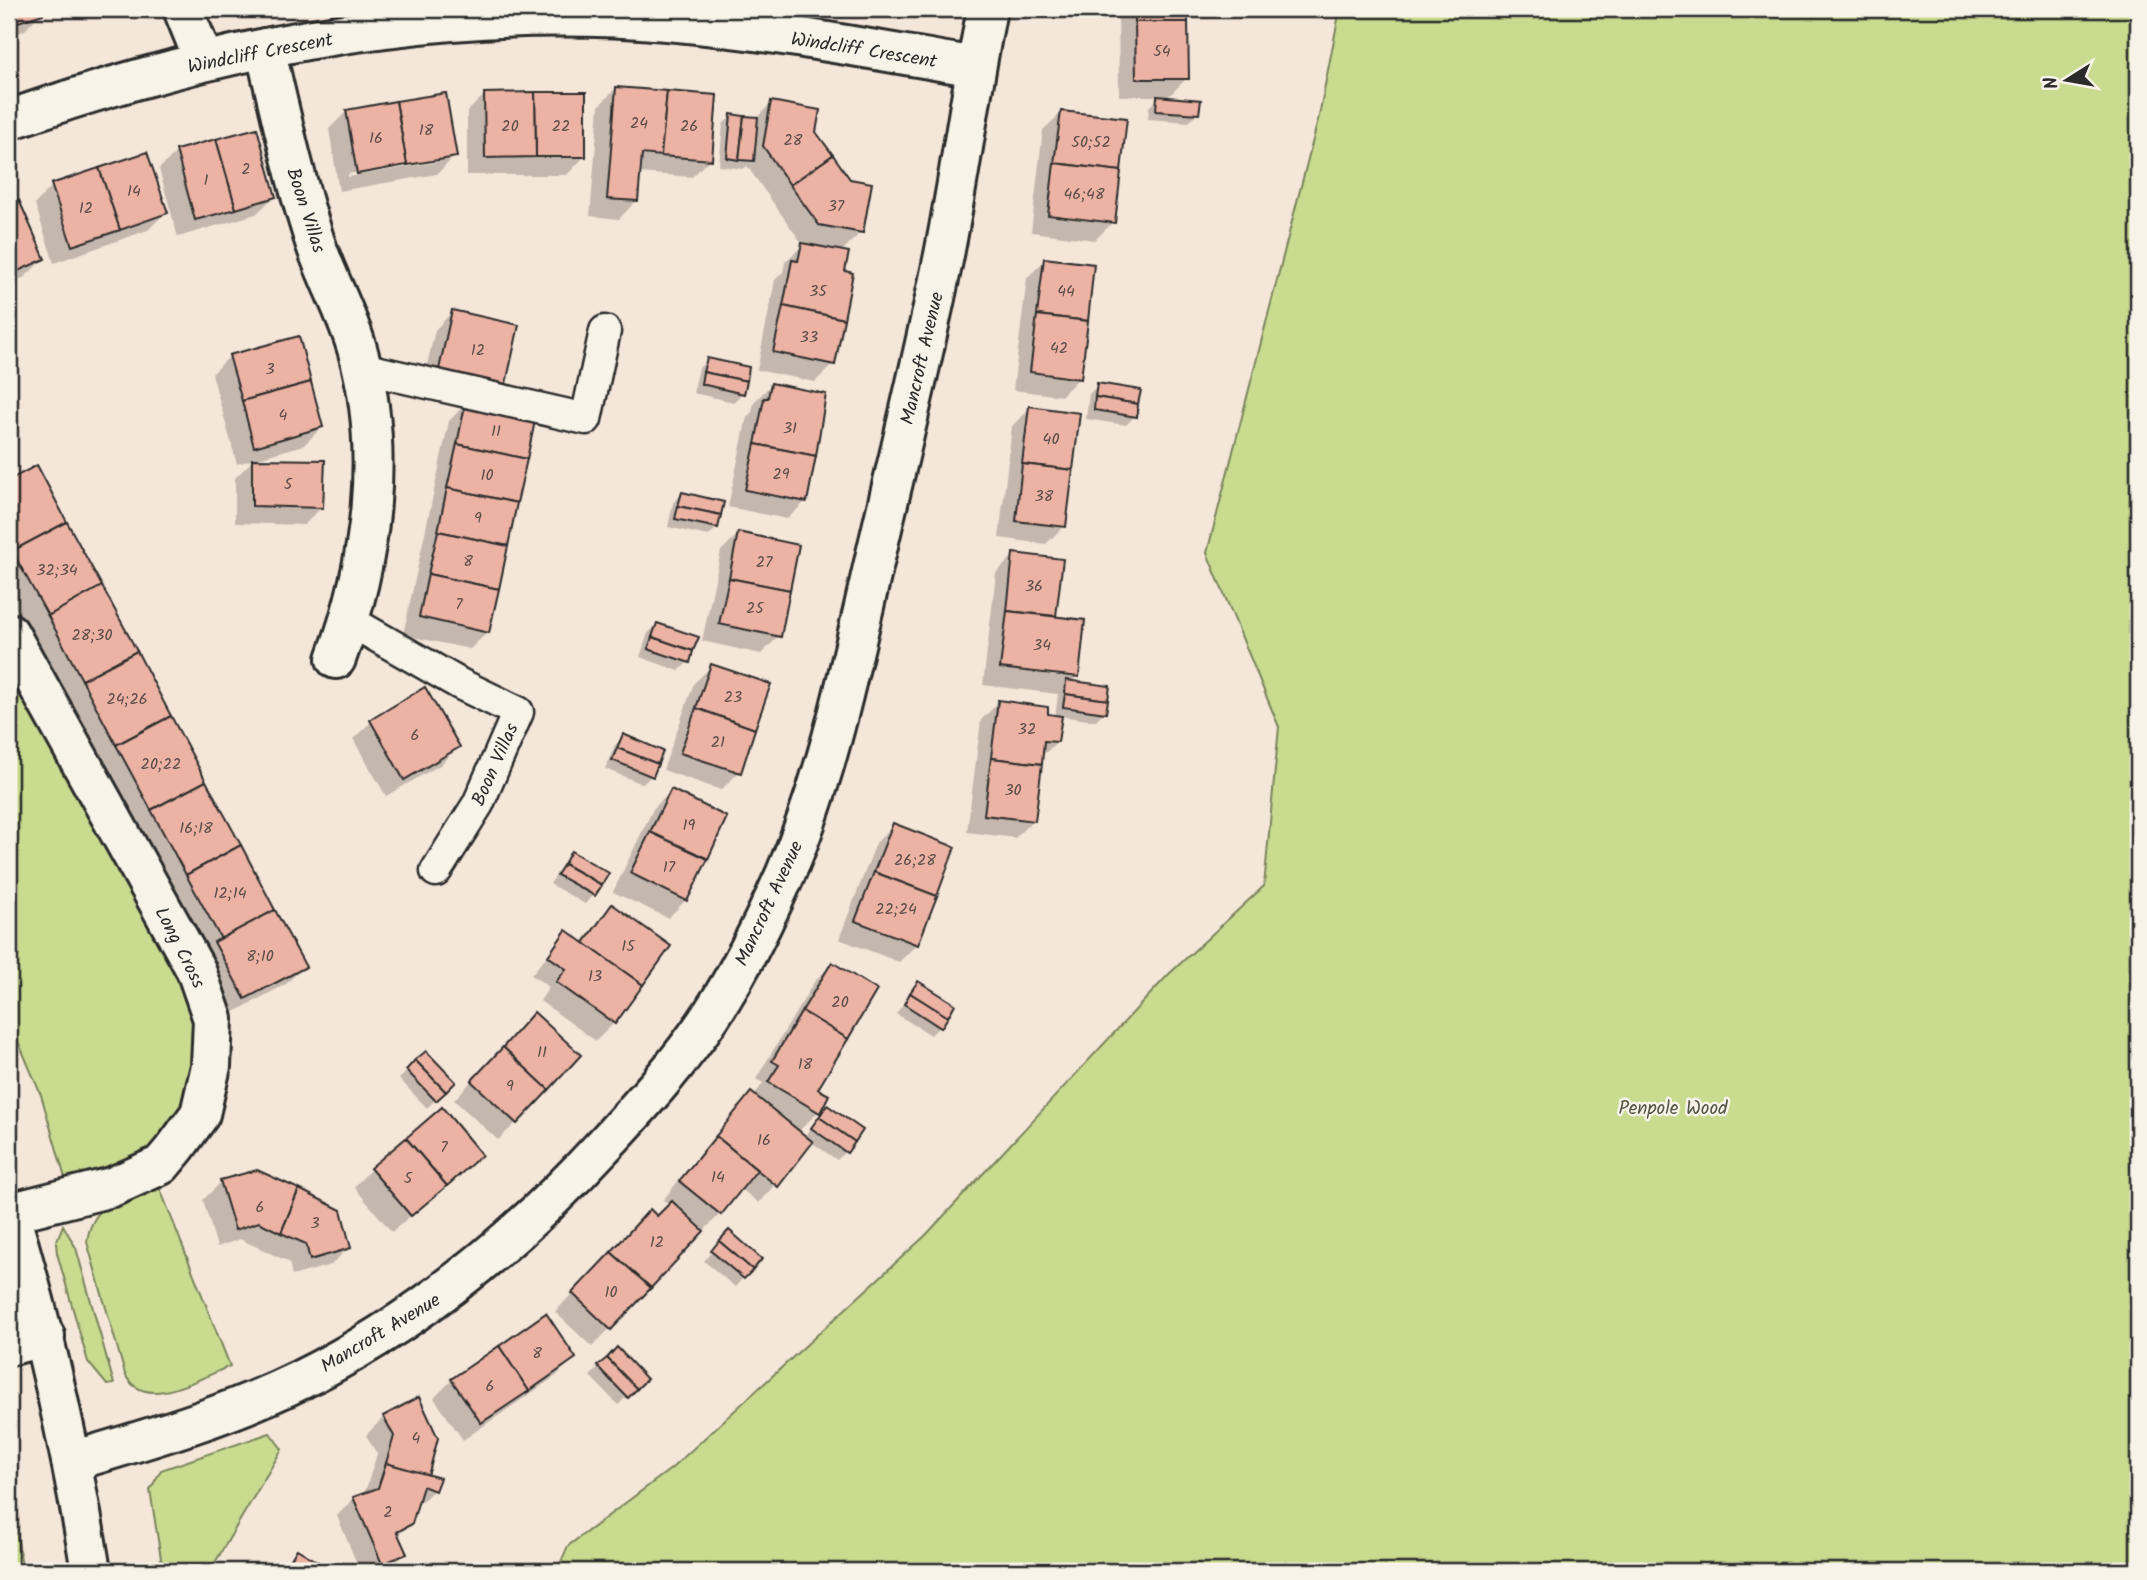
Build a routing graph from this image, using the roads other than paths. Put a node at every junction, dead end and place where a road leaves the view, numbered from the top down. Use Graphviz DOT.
graph roads {
  1 [pos="183,9"];
  2 [pos="987,9"];
  3 [pos="265,48"];
  4 [pos="204,61"];
  5 [pos="976,67"];
  6 [pos="9,120"];
  7 [pos="605,331"];
  8 [pos="362,368"];
  9 [pos="350,621"];
  10 [pos="9,633"];
  11 [pos="335,659"];
  12 [pos="436,871"];
  13 [pos="9,1212"];
  14 [pos="45,1336"];
  15 [pos="9,1346"];
  16 [pos="73,1461"];
  17 [pos="91,1571"];
  1 -- 4 [label="street"];
  2 -- 5 [label="street, Mancroft Avenue"];
  3 -- 4 [label="street, Windcliff Crescent"];
  3 -- 5 [label="street, Windcliff Crescent"];
  3 -- 8 [label="street, Boon Villas"];
  4 -- 6 [label="street, Windcliff Crescent"];
  5 -- 16 [label="street, Mancroft Avenue"];
  7 -- 8 [label="lane"];
  8 -- 9 [label="street, Boon Villas"];
  9 -- 11 [label="street, Boon Villas"];
  9 -- 12 [label="lane, Boon Villas"];
  10 -- 13 [label="street, Long Cross"];
  13 -- 14 [label="street, Long Cross"];
  14 -- 15 [label="street"];
  14 -- 16 [label="street, Long Cross"];
  16 -- 17 [label="street, Long Cross"];
}
